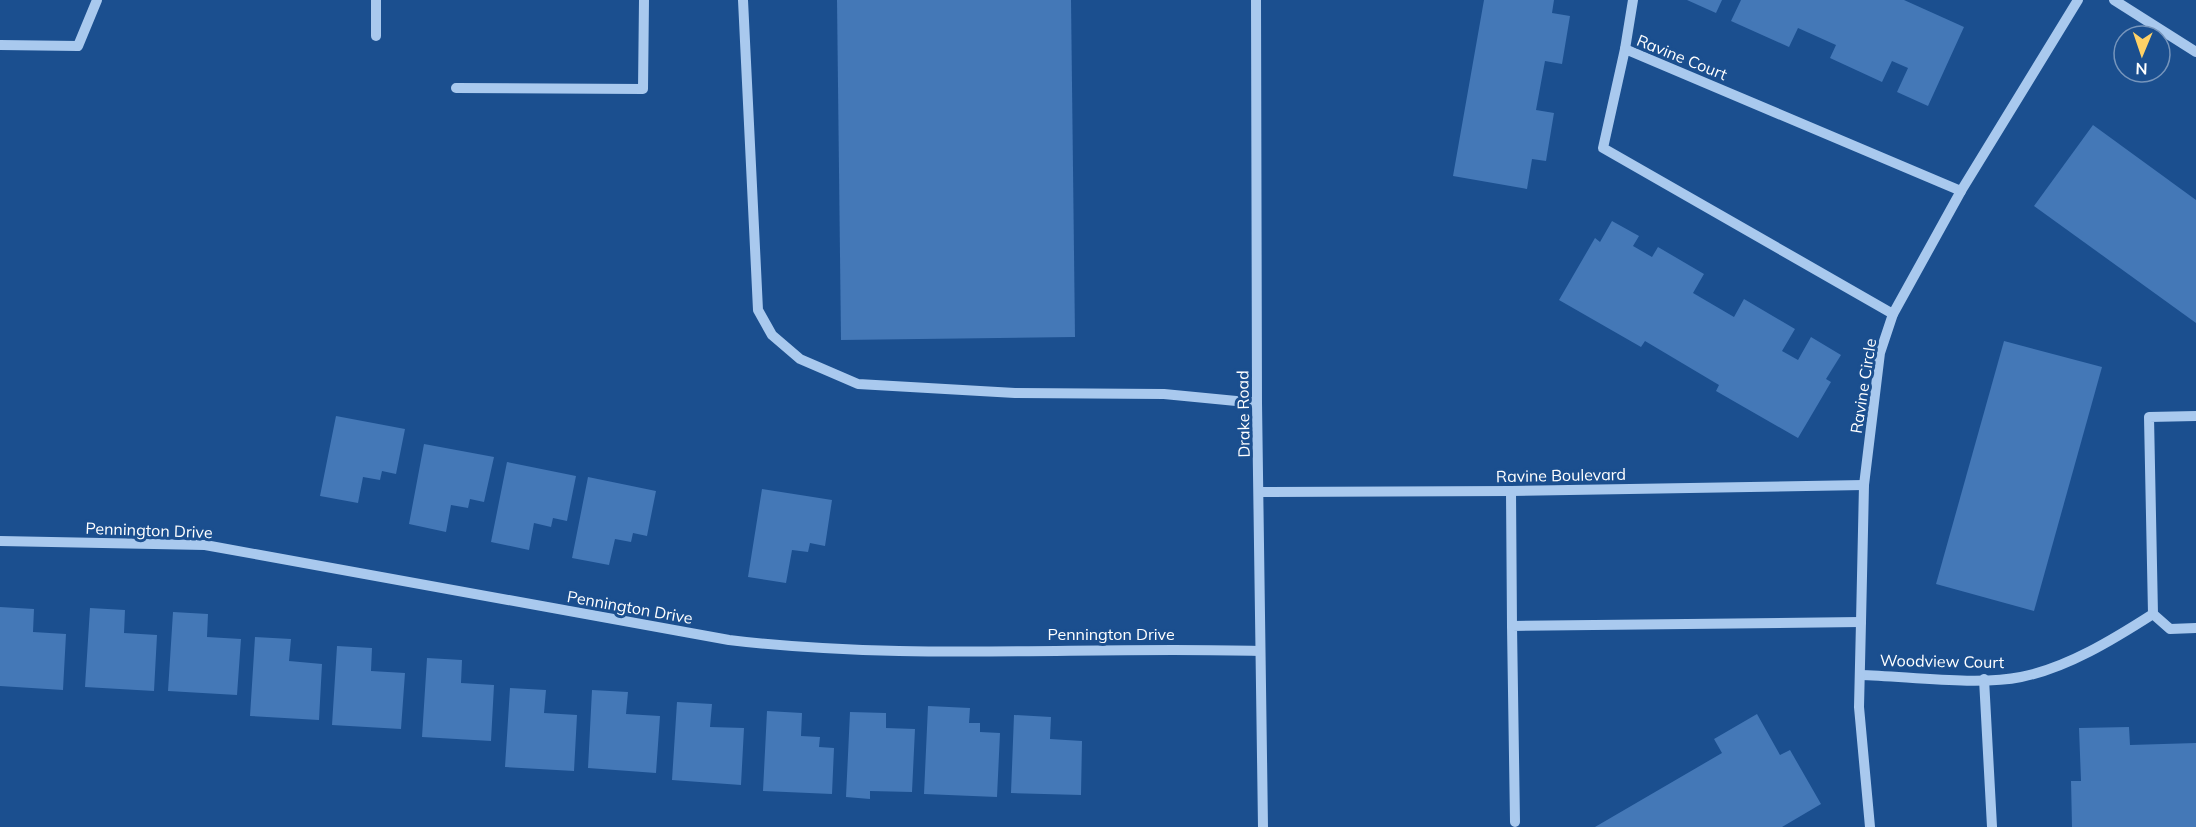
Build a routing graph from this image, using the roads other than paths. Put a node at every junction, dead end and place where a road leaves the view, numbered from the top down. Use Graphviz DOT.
graph roads {
  1 [pos="97,0"];
  2 [pos="376,0"];
  3 [pos="644,0"];
  4 [pos="743,0"];
  5 [pos="1256,0"];
  6 [pos="1634,0"];
  7 [pos="2078,0"];
  8 [pos="2114,0"];
  9 [pos="376,36"];
  10 [pos="0,45"];
  11 [pos="1625,49"];
  12 [pos="2196,52"];
  13 [pos="456,88"];
  14 [pos="1961,191"];
  15 [pos="1893,314"];
  16 [pos="1257,403"];
  17 [pos="2196,416"];
  18 [pos="1864,485"];
  19 [pos="1511,491"];
  20 [pos="1259,492"];
  21 [pos="0,542"];
  22 [pos="2152,614"];
  23 [pos="1861,622"];
  24 [pos="1512,626"];
  25 [pos="2196,628"];
  26 [pos="1260,651"];
  27 [pos="1860,675"];
  28 [pos="1984,680"];
  29 [pos="1515,822"];
  30 [pos="1263,827"];
  31 [pos="1870,827"];
  32 [pos="1992,827"];
  1 -- 10 [label="street"];
  2 -- 9 [label="street"];
  3 -- 13 [label="street"];
  4 -- 16 [label="street"];
  5 -- 16 [label="street, Drake Road"];
  6 -- 11 [label="street"];
  7 -- 14 [label="street, Ravine Circle"];
  8 -- 12 [label="street"];
  11 -- 14 [label="street, Ravine Court"];
  11 -- 15 [label="street, Ravine Court"];
  14 -- 15 [label="street, Ravine Circle"];
  15 -- 18 [label="street, Ravine Circle"];
  16 -- 20 [label="street, Drake Road"];
  17 -- 22 [label="street"];
  18 -- 19 [label="street, Ravine Boulevard"];
  18 -- 23 [label="street, Ravine Circle"];
  19 -- 20 [label="street, Ravine Boulevard"];
  19 -- 24 [label="street"];
  20 -- 26 [label="street, Drake Road"];
  21 -- 26 [label="street, Pennington Drive"];
  22 -- 25 [label="street"];
  22 -- 28 [label="street, Woodview Court"];
  23 -- 24 [label="street"];
  23 -- 27 [label="street, Ravine Circle"];
  24 -- 29 [label="street"];
  26 -- 30 [label="street, Drake Road"];
  27 -- 28 [label="street, Woodview Court"];
  27 -- 31 [label="street, Ravine Circle"];
  28 -- 32 [label="street"];
}
